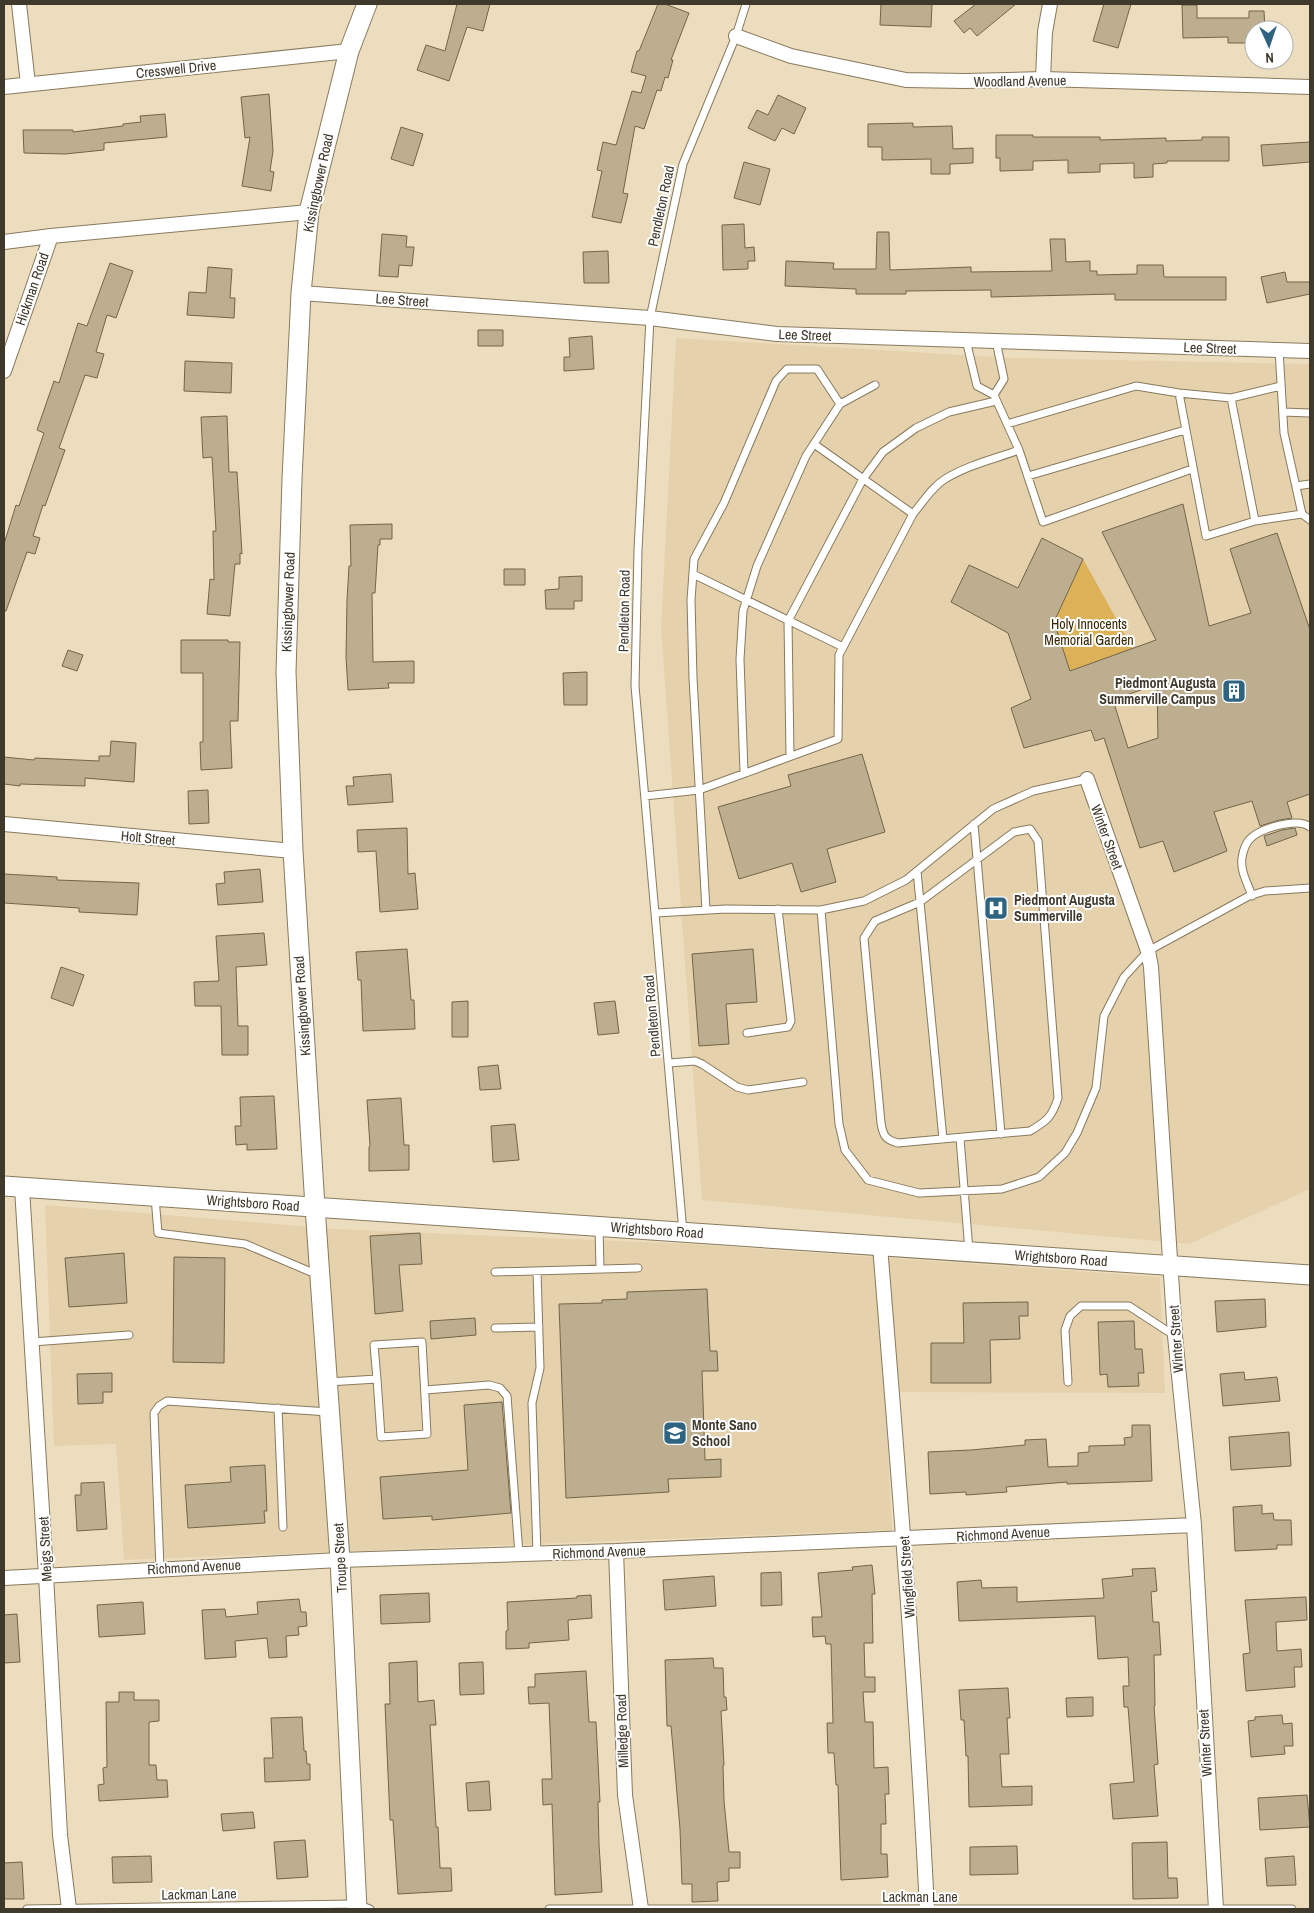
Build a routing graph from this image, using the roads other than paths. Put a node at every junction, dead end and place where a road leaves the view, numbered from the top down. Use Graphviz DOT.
graph roads {
  1 [pos="19,4"];
  2 [pos="367,4"];
  3 [pos="746,4"];
  4 [pos="1050,4"];
  5 [pos="736,36"];
  6 [pos="349,51"];
  7 [pos="1043,79"];
  8 [pos="28,84"];
  9 [pos="1310,86"];
  10 [pos="4,87"];
  11 [pos="309,212"];
  12 [pos="51,236"];
  13 [pos="4,242"];
  14 [pos="301,293"];
  15 [pos="650,318"];
  16 [pos="966,339"];
  17 [pos="996,341"];
  18 [pos="1279,350"];
  19 [pos="1310,351"];
  20 [pos="4,372"];
  21 [pos="874,385"];
  22 [pos="1281,386"];
  23 [pos="1178,393"];
  24 [pos="995,398"];
  25 [pos="1231,398"];
  26 [pos="840,404"];
  27 [pos="1282,412"];
  28 [pos="1310,413"];
  29 [pos="1008,424"];
  30 [pos="1186,430"];
  31 [pos="814,444"];
  32 [pos="1019,450"];
  33 [pos="1192,469"];
  34 [pos="1028,476"];
  35 [pos="863,479"];
  36 [pos="1310,484"];
  37 [pos="1296,486"];
  38 [pos="913,514"];
  39 [pos="1302,514"];
  40 [pos="1310,520"];
  41 [pos="1255,521"];
  42 [pos="693,574"];
  43 [pos="746,600"];
  44 [pos="788,621"];
  45 [pos="843,647"];
  46 [pos="790,756"];
  47 [pos="744,772"];
  48 [pos="1086,779"];
  49 [pos="699,790"];
  50 [pos="645,796"];
  51 [pos="4,824"];
  52 [pos="974,824"];
  53 [pos="1310,826"];
  54 [pos="293,851"];
  55 [pos="978,858"];
  56 [pos="917,871"];
  57 [pos="1310,888"];
  58 [pos="1252,896"];
  59 [pos="920,902"];
  60 [pos="778,909"];
  61 [pos="706,910"];
  62 [pos="821,910"];
  63 [pos="656,913"];
  64 [pos="1148,951"];
  65 [pos="747,1033"];
  66 [pos="669,1063"];
  67 [pos="804,1082"];
  68 [pos="1001,1134"];
  69 [pos="960,1138"];
  70 [pos="943,1139"];
  71 [pos="13,1187"];
  72 [pos="965,1192"];
  73 [pos="154,1196"];
  74 [pos="315,1207"];
  75 [pos="599,1226"];
  76 [pos="683,1232"];
  77 [pos="880,1246"];
  78 [pos="969,1252"];
  79 [pos="1172,1266"];
  80 [pos="638,1268"];
  81 [pos="600,1270"];
  82 [pos="537,1271"];
  83 [pos="495,1272"];
  84 [pos="1310,1275"];
  85 [pos="319,1276"];
  86 [pos="539,1327"];
  87 [pos="495,1328"];
  88 [pos="129,1335"];
  89 [pos="1175,1336"];
  90 [pos="32,1342"];
  91 [pos="377,1379"];
  92 [pos="328,1382"];
  93 [pos="1068,1382"];
  94 [pos="425,1390"];
  95 [pos="278,1408"];
  96 [pos="329,1412"];
  97 [pos="1194,1526"];
  98 [pos="283,1527"];
  99 [pos="904,1538"];
  100 [pos="616,1551"];
  101 [pos="519,1554"];
  102 [pos="537,1554"];
  103 [pos="340,1560"];
  104 [pos="160,1569"];
  105 [pos="46,1575"];
  106 [pos="4,1578"];
  107 [pos="361,1907"];
  108 [pos="27,1909"];
  109 [pos="69,1909"];
  110 [pos="549,1909"];
  111 [pos="641,1909"];
  112 [pos="927,1909"];
  113 [pos="1216,1909"];
  114 [pos="1292,1909"];
  1 -- 8 [label="street"];
  2 -- 6 [label="street, Kissingbower Road"];
  3 -- 5 [label="lane, Pendleton Road"];
  4 -- 7 [label="street"];
  5 -- 7 [label="street, Woodland Avenue"];
  5 -- 15 [label="lane, Pendleton Road"];
  6 -- 8 [label="street, Cresswell Drive"];
  6 -- 11 [label="street, Kissingbower Road"];
  7 -- 9 [label="street, Woodland Avenue"];
  8 -- 10 [label="street, Cresswell Drive"];
  11 -- 12 [label="street"];
  11 -- 14 [label="street, Kissingbower Road"];
  12 -- 13 [label="street"];
  12 -- 20 [label="street, Hickman Road"];
  14 -- 15 [label="street, Lee Street"];
  14 -- 54 [label="street, Kissingbower Road"];
  15 -- 16 [label="street, Lee Street"];
  15 -- 50 [label="lane, Pendleton Road"];
  16 -- 17 [label="street, Lee Street"];
  16 -- 24 [label="lane"];
  17 -- 18 [label="street, Lee Street"];
  17 -- 24 [label="lane"];
  18 -- 19 [label="street, Lee Street"];
  18 -- 22 [label="lane"];
  21 -- 26 [label="lane"];
  22 -- 25 [label="lane"];
  22 -- 27 [label="lane"];
  23 -- 25 [label="lane"];
  23 -- 29 [label="lane"];
  23 -- 30 [label="lane"];
  24 -- 29 [label="lane"];
  24 -- 35 [label="lane"];
  25 -- 41 [label="lane"];
  26 -- 31 [label="lane"];
  26 -- 42 [label="lane"];
  27 -- 28 [label="lane"];
  27 -- 37 [label="lane"];
  29 -- 32 [label="lane"];
  30 -- 33 [label="lane"];
  30 -- 34 [label="lane"];
  31 -- 35 [label="lane"];
  31 -- 43 [label="lane"];
  32 -- 34 [label="lane"];
  32 -- 38 [label="lane"];
  33 -- 34 [label="lane"];
  33 -- 41 [label="lane"];
  35 -- 38 [label="lane"];
  35 -- 44 [label="lane"];
  36 -- 37 [label="lane"];
  37 -- 39 [label="lane"];
  38 -- 45 [label="lane"];
  39 -- 40 [label="lane"];
  39 -- 41 [label="lane"];
  42 -- 43 [label="lane"];
  42 -- 49 [label="lane"];
  43 -- 44 [label="lane"];
  43 -- 47 [label="lane"];
  44 -- 45 [label="lane"];
  44 -- 46 [label="lane"];
  45 -- 46 [label="lane"];
  46 -- 47 [label="lane"];
  47 -- 49 [label="lane"];
  48 -- 52 [label="lane"];
  48 -- 64 [label="street, Winter Street"];
  49 -- 50 [label="lane"];
  49 -- 61 [label="lane"];
  50 -- 63 [label="lane, Pendleton Road"];
  51 -- 54 [label="street, Holt Street"];
  52 -- 55 [label="lane"];
  52 -- 56 [label="lane"];
  53 -- 58 [label="lane"];
  54 -- 74 [label="street, Kissingbower Road"];
  55 -- 59 [label="lane"];
  55 -- 68 [label="lane"];
  55 -- 68 [label="lane"];
  56 -- 59 [label="lane"];
  56 -- 62 [label="lane"];
  57 -- 58 [label="lane"];
  58 -- 64 [label="lane"];
  59 -- 70 [label="lane"];
  59 -- 70 [label="lane"];
  60 -- 61 [label="lane"];
  60 -- 62 [label="lane"];
  60 -- 65 [label="lane"];
  61 -- 63 [label="lane"];
  62 -- 72 [label="lane"];
  63 -- 66 [label="lane, Pendleton Road"];
  64 -- 72 [label="lane"];
  64 -- 79 [label="street, Winter Street"];
  66 -- 67 [label="lane"];
  66 -- 76 [label="lane, Pendleton Road"];
  68 -- 69 [label="lane"];
  69 -- 70 [label="lane"];
  69 -- 72 [label="lane"];
  71 -- 73 [label="street, Wrightsboro Road"];
  71 -- 90 [label="street, Meigs Street"];
  72 -- 78 [label="lane"];
  73 -- 74 [label="street, Wrightsboro Road"];
  73 -- 85 [label="lane"];
  74 -- 75 [label="street, Wrightsboro Road"];
  74 -- 85 [label="street, Troupe Street"];
  75 -- 76 [label="street, Wrightsboro Road"];
  75 -- 81 [label="lane"];
  76 -- 77 [label="street, Wrightsboro Road"];
  77 -- 78 [label="street, Wrightsboro Road"];
  77 -- 99 [label="street, Wingfield Street"];
  78 -- 79 [label="street, Wrightsboro Road"];
  79 -- 84 [label="street, Wrightsboro Road"];
  79 -- 89 [label="street, Winter Street"];
  80 -- 81 [label="lane"];
  81 -- 82 [label="lane"];
  82 -- 83 [label="lane"];
  82 -- 86 [label="lane"];
  85 -- 92 [label="street, Troupe Street"];
  86 -- 87 [label="lane"];
  86 -- 102 [label="lane"];
  88 -- 90 [label="lane"];
  89 -- 93 [label="lane"];
  89 -- 97 [label="street, Winter Street"];
  90 -- 105 [label="street, Meigs Street"];
  91 -- 92 [label="lane"];
  91 -- 94 [label="lane"];
  91 -- 94 [label="lane"];
  92 -- 96 [label="street, Troupe Street"];
  94 -- 101 [label="lane"];
  95 -- 96 [label="lane"];
  95 -- 98 [label="lane"];
  95 -- 104 [label="lane"];
  96 -- 103 [label="street, Troupe Street"];
  97 -- 99 [label="street, Richmond Avenue"];
  97 -- 113 [label="street, Winter Street"];
  99 -- 100 [label="street, Richmond Avenue"];
  99 -- 112 [label="street, Wingfield Street"];
  100 -- 102 [label="street, Richmond Avenue"];
  100 -- 111 [label="street, Milledge Road"];
  101 -- 102 [label="street, Richmond Avenue"];
  101 -- 103 [label="street, Richmond Avenue"];
  103 -- 104 [label="street, Richmond Avenue"];
  103 -- 107 [label="street, Troupe Street"];
  104 -- 105 [label="street, Richmond Avenue"];
  105 -- 106 [label="street, Richmond Avenue"];
  105 -- 109 [label="street, Meigs Street"];
  107 -- 109 [label="lane, Lackman Lane"];
  108 -- 109 [label="lane, Lackman Lane"];
  110 -- 111 [label="lane, Lackman Lane"];
  111 -- 112 [label="lane, Lackman Lane"];
  112 -- 113 [label="lane, Lackman Lane"];
  113 -- 114 [label="lane, Lackman Lane"];
}
